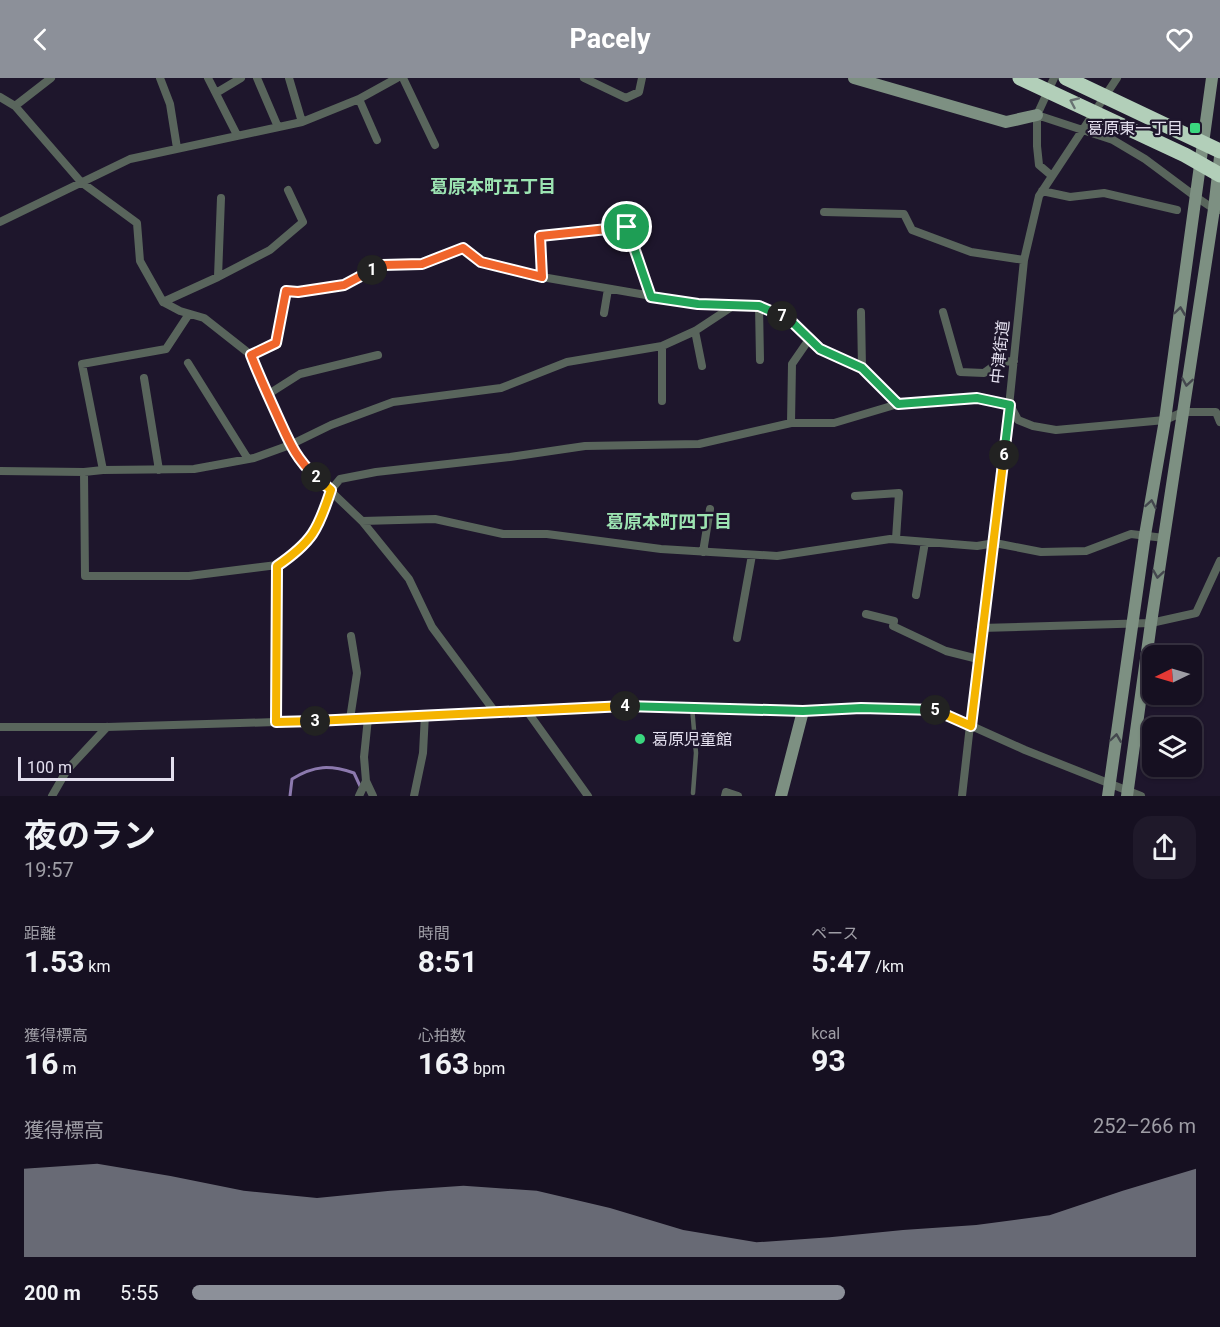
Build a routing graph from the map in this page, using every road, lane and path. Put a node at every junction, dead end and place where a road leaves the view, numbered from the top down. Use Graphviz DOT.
graph roads {
  1 [pos="51,78"];
  2 [pos="160,78"];
  3 [pos="208,78"];
  4 [pos="241,78"];
  5 [pos="257,78"];
  6 [pos="289,78"];
  7 [pos="397,78"];
  8 [pos="403,78"];
  9 [pos="584,78"];
  10 [pos="642,78"];
  11 [pos="854,78"];
  12 [pos="1054,78"];
  13 [pos="1066,78"];
  14 [pos="1118,78"];
  15 [pos="1212,78"];
  16 [pos="1022,79"];
  17 [pos="384,81"];
  18 [pos="216,93"];
  19 [pos="1,99"];
  20 [pos="359,99"];
  21 [pos="15,106"];
  22 [pos="1037,115"];
  23 [pos="302,122"];
  24 [pos="278,127"];
  25 [pos="1082,131"];
  26 [pos="237,135"];
  27 [pos="377,140"];
  28 [pos="435,145"];
  29 [pos="177,148"];
  30 [pos="1220,151"];
  31 [pos="1220,157"];
  32 [pos="1220,175"];
  33 [pos="1052,176"];
  34 [pos="81,182"];
  35 [pos="288,190"];
  36 [pos="1042,191"];
  37 [pos="1196,197"];
  38 [pos="221,198"];
  39 [pos="1177,210"];
  40 [pos="1218,210"];
  41 [pos="824,212"];
  42 [pos="0,222"];
  43 [pos="1024,260"];
  44 [pos="218,277"];
  45 [pos="542,277"];
  46 [pos="608,289"];
  47 [pos="651,297"];
  48 [pos="163,302"];
  49 [pos="736,304"];
  50 [pos="759,306"];
  51 [pos="861,312"];
  52 [pos="943,312"];
  53 [pos="604,313"];
  54 [pos="189,314"];
  55 [pos="695,331"];
  56 [pos="810,338"];
  57 [pos="662,346"];
  58 [pos="251,355"];
  59 [pos="378,355"];
  60 [pos="760,360"];
  61 [pos="1014,361"];
  62 [pos="188,363"];
  63 [pos="702,366"];
  64 [pos="862,368"];
  65 [pos="144,378"];
  66 [pos="267,394"];
  67 [pos="663,401"];
  68 [pos="898,404"];
  69 [pos="1010,405"];
  70 [pos="1183,412"];
  71 [pos="1218,412"];
  72 [pos="1165,420"];
  73 [pos="1220,422"];
  74 [pos="791,423"];
  75 [pos="290,445"];
  76 [pos="248,459"];
  77 [pos="103,470"];
  78 [pos="159,470"];
  79 [pos="0,471"];
  80 [pos="84,472"];
  81 [pos="331,490"];
  82 [pos="855,496"];
  83 [pos="710,508"];
  84 [pos="362,521"];
  85 [pos="1145,535"];
  86 [pos="1164,538"];
  87 [pos="896,539"];
  88 [pos="925,542"];
  89 [pos="995,543"];
  90 [pos="703,552"];
  91 [pos="752,555"];
  92 [pos="1220,561"];
  93 [pos="277,566"];
  94 [pos="916,595"];
  95 [pos="866,614"];
  96 [pos="1151,622"];
  97 [pos="1133,623"];
  98 [pos="981,628"];
  99 [pos="351,636"];
  100 [pos="737,638"];
  101 [pos="978,659"];
  102 [pos="692,707"];
  103 [pos="527,711"];
  104 [pos="803,711"];
  105 [pos="495,712"];
  106 [pos="425,714"];
  107 [pos="368,718"];
  108 [pos="350,719"];
  109 [pos="276,722"];
  110 [pos="971,726"];
  111 [pos="0,727"];
  112 [pos="107,727"];
  113 [pos="366,782"];
  114 [pos="1109,790"];
  115 [pos="693,793"];
  116 [pos="1127,794"];
  117 [pos="52,796"];
  118 [pos="359,796"];
  119 [pos="373,796"];
  120 [pos="414,796"];
  121 [pos="588,796"];
  122 [pos="725,796"];
  123 [pos="738,796"];
  124 [pos="781,796"];
  125 [pos="962,796"];
  126 [pos="1141,796"];
  1 -- 21 [label="street"];
  2 -- 29 [label="street"];
  3 -- 18 [label="street"];
  4 -- 18 [label="street"];
  5 -- 24 [label="street"];
  6 -- 23 [label="street"];
  7 -- 17 [label="street"];
  8 -- 28 [label="street"];
  9 -- 10 [label="street"];
  11 -- 22 [label="street"];
  12 -- 22 [label="street"];
  13 -- 30 [label="highway"];
  14 -- 25 [label="street, 中津街道"];
  15 -- 37 [label="street"];
  32 -- 16 [label="highway, one-way"];
  17 -- 20 [label="street"];
  18 -- 26 [label="street"];
  19 -- 21 [label="street"];
  20 -- 23 [label="street"];
  20 -- 27 [label="street"];
  21 -- 34 [label="street"];
  22 -- 25 [label="street"];
  22 -- 33 [label="street"];
  23 -- 24 [label="street"];
  24 -- 26 [label="street"];
  25 -- 33 [label="street, 中津街道"];
  25 -- 37 [label="street"];
  26 -- 29 [label="street"];
  29 -- 34 [label="street"];
  31 -- 40 [label="street"];
  33 -- 36 [label="street, 中津街道"];
  34 -- 42 [label="street"];
  34 -- 48 [label="street"];
  35 -- 44 [label="street"];
  36 -- 39 [label="street"];
  36 -- 43 [label="street, 中津街道"];
  37 -- 40 [label="street"];
  72 -- 37 [label="street, one-way"];
  38 -- 44 [label="street"];
  40 -- 70 [label="street, one-way"];
  41 -- 43 [label="street"];
  43 -- 61 [label="street, 中津街道"];
  44 -- 48 [label="street"];
  45 -- 46 [label="street"];
  45 -- 47 [label="street"];
  45 -- 58 [label="street"];
  46 -- 47 [label="street"];
  46 -- 53 [label="street"];
  47 -- 49 [label="street"];
  48 -- 54 [label="street"];
  49 -- 50 [label="street"];
  49 -- 55 [label="street"];
  50 -- 56 [label="street"];
  50 -- 60 [label="street"];
  51 -- 64 [label="street"];
  52 -- 61 [label="street"];
  54 -- 58 [label="street"];
  54 -- 77 [label="street"];
  55 -- 57 [label="street"];
  55 -- 63 [label="street"];
  56 -- 64 [label="street"];
  56 -- 74 [label="street"];
  57 -- 67 [label="street"];
  57 -- 75 [label="street"];
  58 -- 66 [label="street"];
  59 -- 66 [label="street"];
  61 -- 69 [label="street, 中津街道"];
  62 -- 76 [label="street"];
  64 -- 68 [label="street"];
  65 -- 78 [label="street"];
  66 -- 75 [label="street"];
  68 -- 69 [label="street"];
  68 -- 74 [label="street"];
  69 -- 72 [label="street"];
  69 -- 89 [label="street, 中津街道"];
  70 -- 71 [label="street"];
  70 -- 72 [label="street"];
  70 -- 86 [label="street"];
  71 -- 73 [label="street"];
  85 -- 72 [label="street, one-way"];
  74 -- 81 [label="street"];
  75 -- 76 [label="street"];
  75 -- 81 [label="street"];
  76 -- 78 [label="street"];
  77 -- 78 [label="street"];
  77 -- 80 [label="street"];
  79 -- 80 [label="street"];
  80 -- 93 [label="street"];
  81 -- 84 [label="street"];
  81 -- 93 [label="street"];
  82 -- 87 [label="street"];
  83 -- 90 [label="street"];
  84 -- 90 [label="street"];
  84 -- 105 [label="street"];
  85 -- 86 [label="street"];
  85 -- 89 [label="street"];
  85 -- 97 [label="street"];
  86 -- 96 [label="street, one-way"];
  87 -- 88 [label="street"];
  87 -- 91 [label="street"];
  88 -- 89 [label="street"];
  88 -- 94 [label="street"];
  89 -- 98 [label="street, 中津街道"];
  90 -- 91 [label="street"];
  91 -- 100 [label="street"];
  92 -- 96 [label="street"];
  93 -- 109 [label="street"];
  95 -- 101 [label="street"];
  96 -- 97 [label="street"];
  96 -- 116 [label="street"];
  97 -- 98 [label="street"];
  114 -- 97 [label="street, one-way"];
  98 -- 101 [label="street, 中津街道"];
  99 -- 108 [label="street"];
  101 -- 110 [label="street, 中津街道"];
  102 -- 103 [label="street"];
  102 -- 104 [label="street"];
  102 -- 115 [label="lane"];
  103 -- 105 [label="street"];
  103 -- 121 [label="street"];
  104 -- 110 [label="street"];
  104 -- 124 [label="street"];
  105 -- 106 [label="street"];
  106 -- 107 [label="street"];
  106 -- 120 [label="street"];
  107 -- 108 [label="street"];
  107 -- 113 [label="street"];
  108 -- 109 [label="street"];
  109 -- 112 [label="street"];
  110 -- 114 [label="street"];
  110 -- 125 [label="street, 中津街道"];
  111 -- 112 [label="street"];
  112 -- 117 [label="street"];
  113 -- 118 [label="street"];
  113 -- 119 [label="street"];
  114 -- 116 [label="street"];
  116 -- 126 [label="street"];
  122 -- 123 [label="street"];
}
